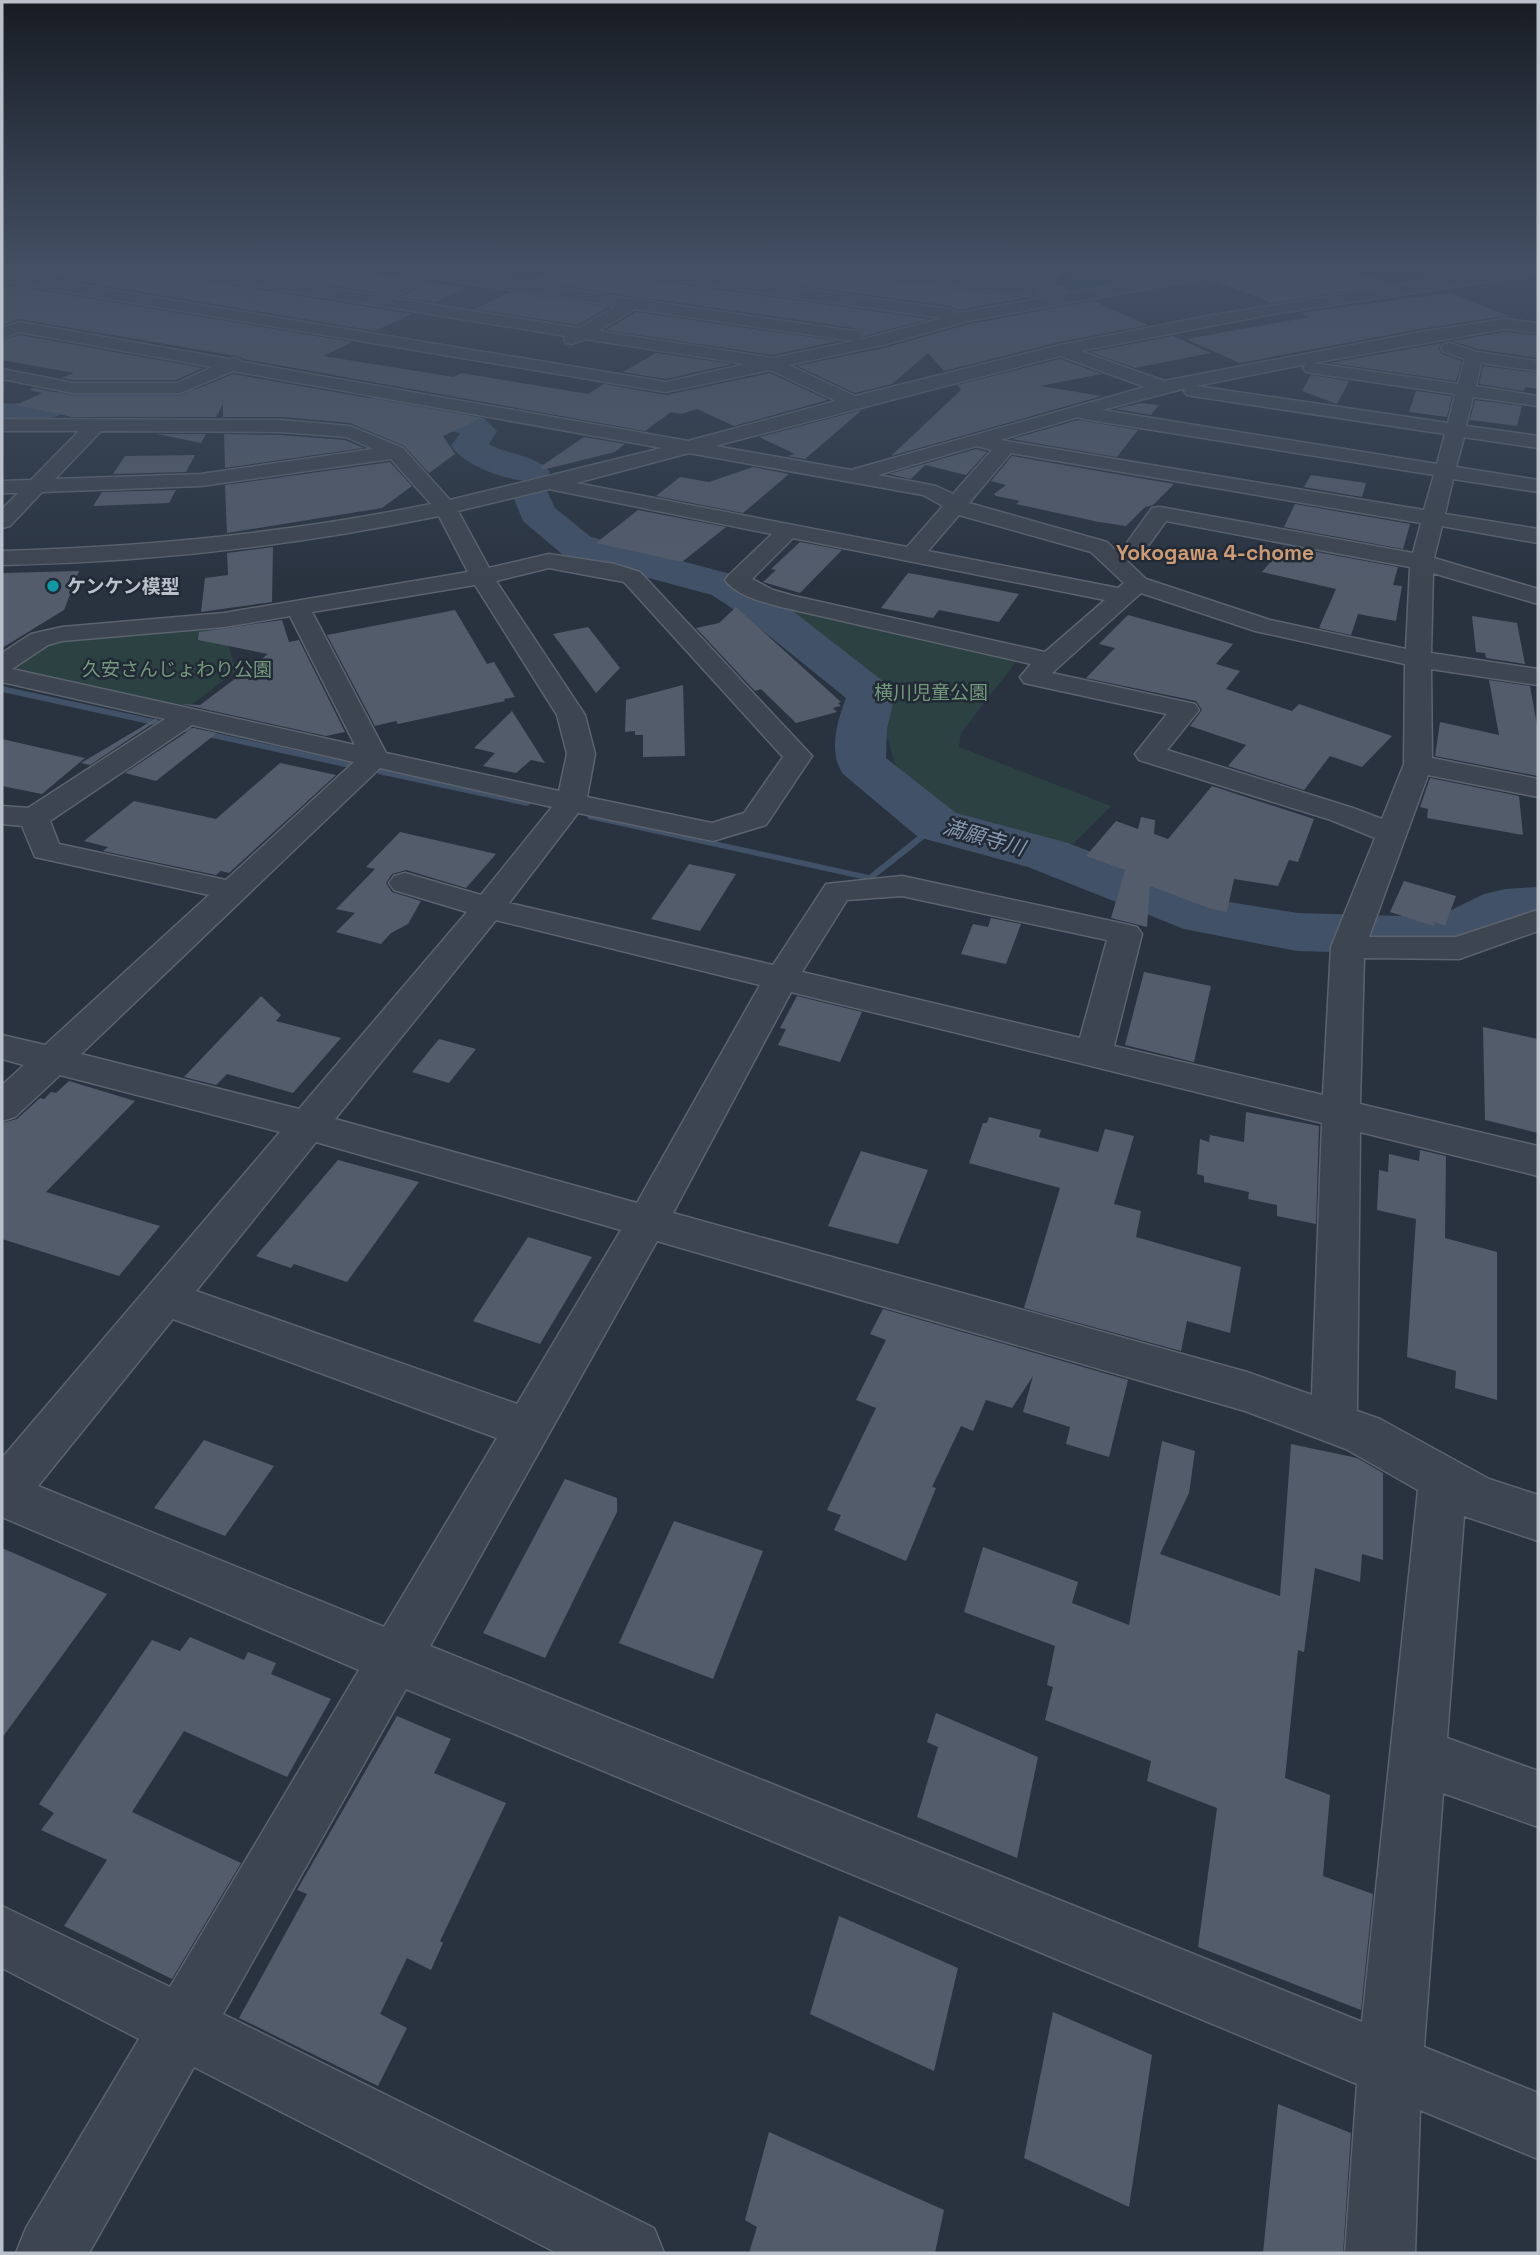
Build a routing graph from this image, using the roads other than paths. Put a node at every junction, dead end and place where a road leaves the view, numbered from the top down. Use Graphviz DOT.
graph roads {
  1 [pos="213,373"];
  2 [pos="276,373"];
  3 [pos="514,373"];
  4 [pos="580,373"];
  5 [pos="726,373"];
  6 [pos="792,373"];
  7 [pos="969,373"];
  8 [pos="1125,373"];
  9 [pos="1233,373"];
  10 [pos="1346,373"];
  11 [pos="1470,373"];
  12 [pos="2,374"];
  13 [pos="504,379"];
  14 [pos="666,387"];
  15 [pos="1163,387"];
  16 [pos="1466,390"];
  17 [pos="480,392"];
  18 [pos="1538,401"];
  19 [pos="853,402"];
  20 [pos="640,403"];
  21 [pos="456,406"];
  22 [pos="1079,411"];
  23 [pos="618,417"];
  24 [pos="2,425"];
  25 [pos="96,425"];
  26 [pos="1456,429"];
  27 [pos="597,431"];
  28 [pos="972,442"];
  29 [pos="1538,442"];
  30 [pos="689,446"];
  31 [pos="1006,447"];
  32 [pos="396,452"];
  33 [pos="1445,471"];
  34 [pos="852,477"];
  35 [pos="1187,477"];
  36 [pos="547,483"];
  37 [pos="1538,486"];
  38 [pos="2,487"];
  39 [pos="34,487"];
  40 [pos="956,504"];
  41 [pos="445,508"];
  42 [pos="1160,513"];
  43 [pos="1434,518"];
  44 [pos="2,521"];
  45 [pos="789,530"];
  46 [pos="1538,536"];
  47 [pos="912,555"];
  48 [pos="2,558"];
  49 [pos="1111,558"];
  50 [pos="1422,562"];
  51 [pos="482,577"];
  52 [pos="1130,590"];
  53 [pos="1538,597"];
  54 [pos="298,608"];
  55 [pos="1418,659"];
  56 [pos="1050,661"];
  57 [pos="2,663"];
  58 [pos="2,674"];
  59 [pos="1538,677"];
  60 [pos="188,716"];
  61 [pos="375,758"];
  62 [pos="1418,764"];
  63 [pos="1538,788"];
  64 [pos="571,803"];
  65 [pos="2,815"];
  66 [pos="34,818"];
  67 [pos="1392,834"];
  68 [pos="405,883"];
  69 [pos="233,891"];
  70 [pos="488,908"];
  71 [pos="1538,920"];
  72 [pos="1353,936"];
  73 [pos="780,979"];
  74 [pos="2,1046"];
  75 [pos="1093,1055"];
  76 [pos="52,1060"];
  77 [pos="2,1107"];
  78 [pos="1341,1115"];
  79 [pos="306,1125"];
  80 [pos="1538,1161"];
  81 [pos="647,1222"];
  82 [pos="164,1298"];
  83 [pos="1334,1424"];
  84 [pos="528,1429"];
  85 [pos="1443,1479"];
  86 [pos="2,1494"];
  87 [pos="1538,1518"];
  88 [pos="395,1658"];
  89 [pos="1419,1756"];
  90 [pos="1538,1799"];
  91 [pos="2,1936"];
  92 [pos="182,2027"];
  93 [pos="1390,2066"];
  94 [pos="1538,2126"];
  95 [pos="51,2253"];
  96 [pos="629,2253"];
  97 [pos="1380,2253"];
  1 -- 12 [label="street"];
  2 -- 21 [label="street"];
  3 -- 13 [label="street"];
  4 -- 14 [label="street"];
  5 -- 14 [label="street"];
  6 -- 19 [label="street"];
  7 -- 19 [label="street"];
  8 -- 15 [label="street"];
  9 -- 15 [label="street"];
  10 -- 16 [label="street"];
  11 -- 16 [label="street"];
  14 -- 20 [label="street"];
  15 -- 22 [label="street"];
  15 -- 26 [label="street"];
  16 -- 18 [label="street"];
  16 -- 26 [label="street"];
  17 -- 21 [label="street"];
  19 -- 30 [label="street"];
  21 -- 27 [label="street"];
  22 -- 28 [label="street"];
  22 -- 33 [label="street"];
  23 -- 27 [label="street"];
  24 -- 25 [label="street"];
  25 -- 32 [label="street"];
  25 -- 39 [label="street"];
  26 -- 29 [label="street"];
  26 -- 33 [label="street"];
  27 -- 30 [label="street"];
  28 -- 31 [label="street"];
  28 -- 34 [label="street"];
  30 -- 34 [label="street"];
  30 -- 36 [label="street"];
  31 -- 35 [label="street"];
  31 -- 40 [label="street"];
  32 -- 39 [label="street"];
  32 -- 41 [label="street"];
  33 -- 37 [label="street"];
  33 -- 43 [label="street"];
  34 -- 40 [label="street"];
  35 -- 42 [label="street"];
  35 -- 43 [label="street"];
  36 -- 41 [label="street"];
  36 -- 45 [label="street"];
  38 -- 39 [label="street"];
  39 -- 44 [label="street"];
  40 -- 47 [label="street"];
  40 -- 49 [label="street"];
  41 -- 48 [label="street"];
  41 -- 51 [label="street"];
  42 -- 49 [label="street"];
  42 -- 50 [label="street"];
  43 -- 46 [label="street"];
  43 -- 50 [label="street"];
  45 -- 47 [label="street"];
  45 -- 56 [label="street"];
  47 -- 52 [label="street"];
  49 -- 52 [label="street"];
  50 -- 53 [label="street"];
  50 -- 55 [label="street"];
  51 -- 54 [label="street"];
  51 -- 64 [label="street"];
  51 -- 64 [label="street"];
  52 -- 55 [label="street"];
  52 -- 56 [label="street"];
  54 -- 57 [label="street"];
  54 -- 61 [label="street"];
  55 -- 59 [label="street"];
  55 -- 62 [label="street"];
  56 -- 67 [label="street"];
  58 -- 60 [label="street"];
  60 -- 61 [label="street"];
  60 -- 66 [label="street"];
  61 -- 64 [label="street"];
  61 -- 69 [label="street"];
  62 -- 63 [label="street"];
  62 -- 67 [label="street"];
  64 -- 70 [label="street"];
  65 -- 66 [label="street"];
  66 -- 69 [label="street"];
  67 -- 72 [label="street"];
  68 -- 70 [label="street"];
  69 -- 76 [label="street"];
  70 -- 73 [label="street"];
  70 -- 79 [label="street"];
  71 -- 72 [label="street"];
  72 -- 78 [label="street"];
  73 -- 75 [label="street"];
  73 -- 75 [label="street"];
  73 -- 81 [label="street"];
  74 -- 76 [label="street"];
  75 -- 78 [label="street"];
  76 -- 77 [label="street"];
  76 -- 79 [label="street"];
  78 -- 80 [label="street"];
  78 -- 83 [label="street"];
  79 -- 81 [label="street"];
  79 -- 82 [label="street"];
  81 -- 83 [label="street"];
  81 -- 84 [label="street"];
  82 -- 84 [label="street"];
  82 -- 86 [label="street"];
  83 -- 85 [label="street"];
  84 -- 88 [label="street"];
  85 -- 87 [label="street"];
  85 -- 89 [label="street"];
  86 -- 88 [label="street"];
  88 -- 92 [label="street"];
  88 -- 93 [label="street"];
  89 -- 90 [label="street"];
  89 -- 93 [label="street"];
  91 -- 92 [label="street"];
  92 -- 95 [label="street"];
  92 -- 96 [label="street"];
  93 -- 94 [label="street"];
  93 -- 97 [label="street"];
}
